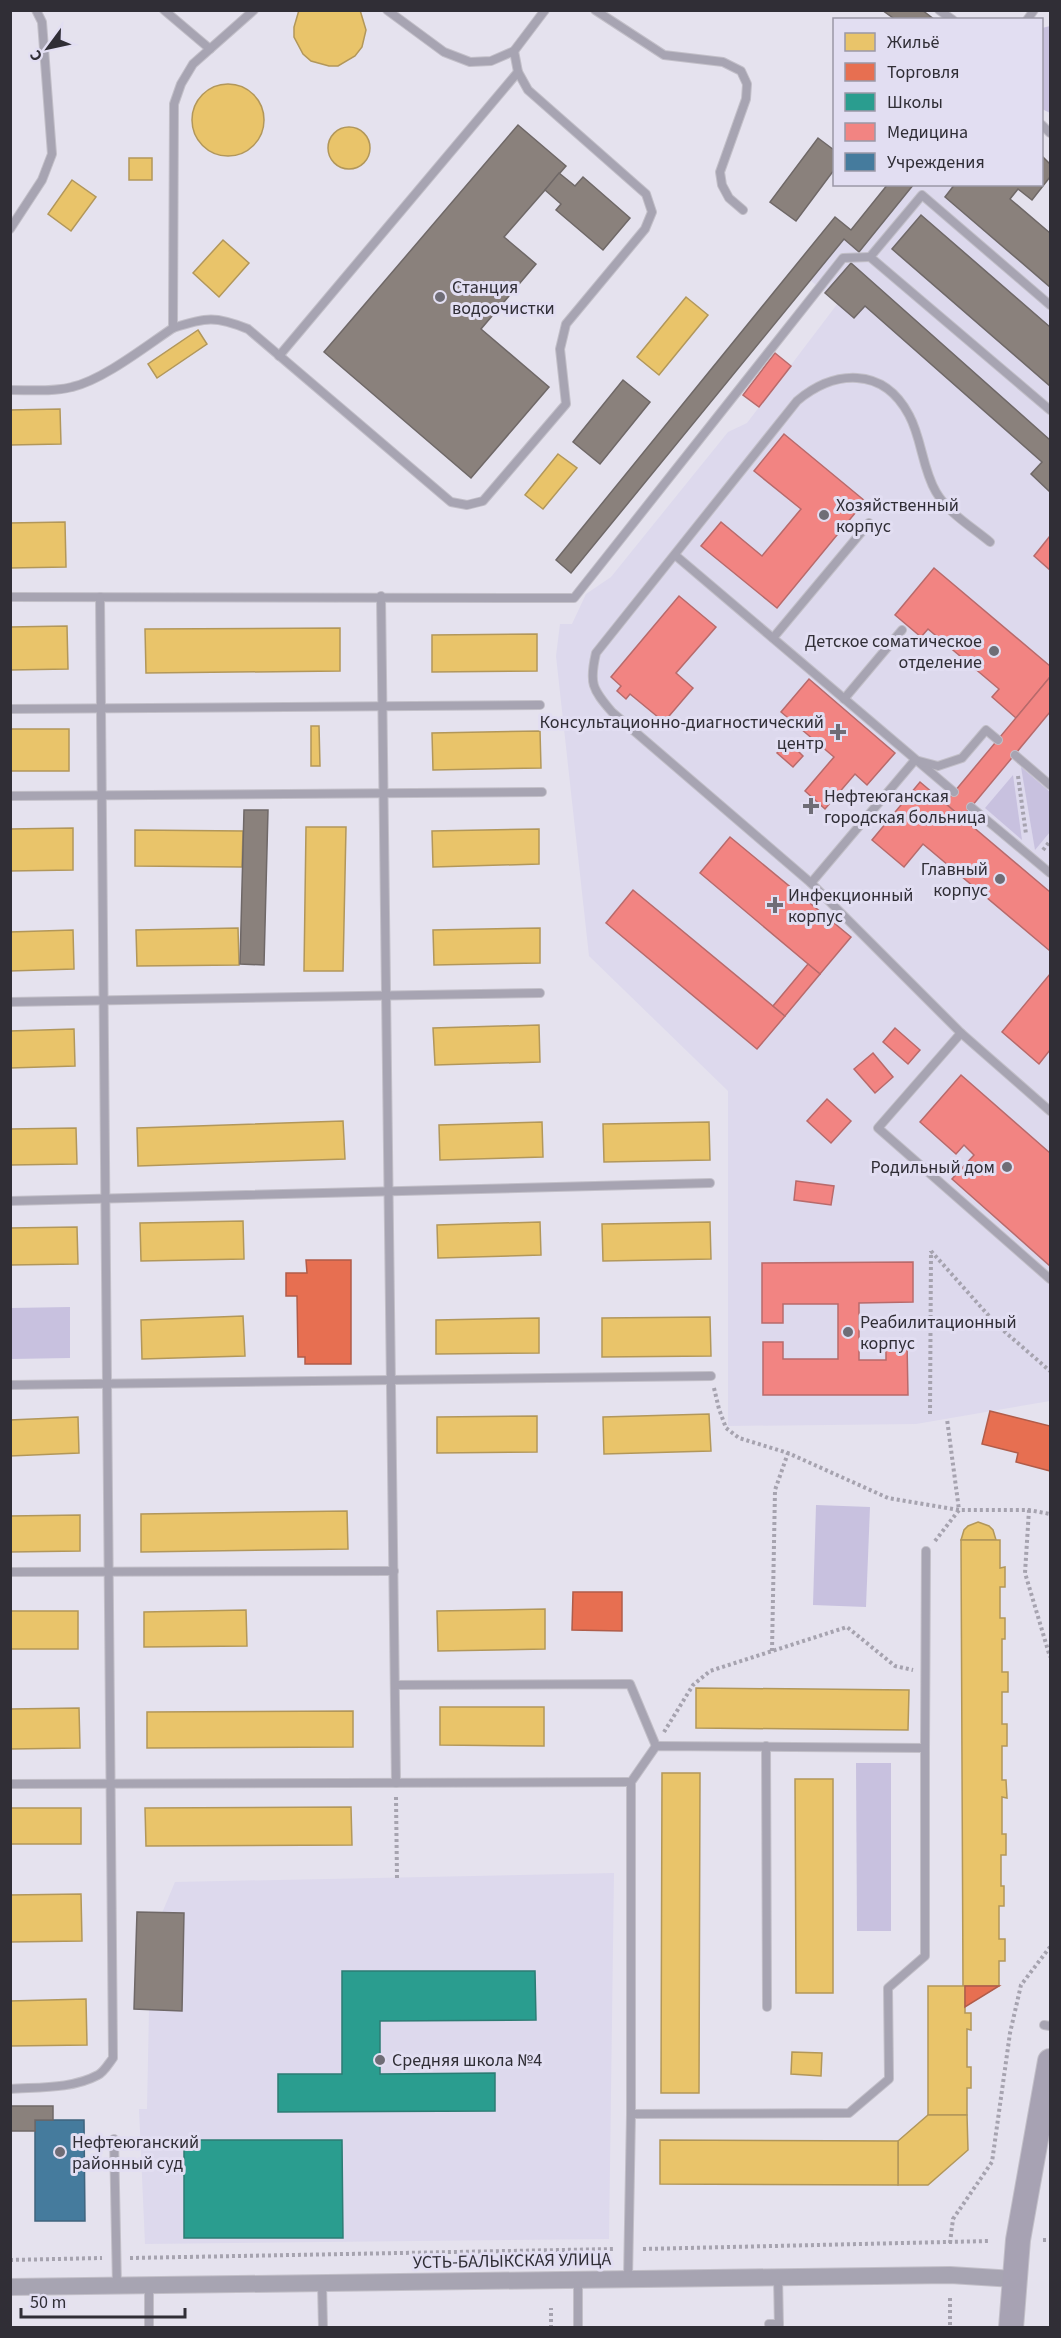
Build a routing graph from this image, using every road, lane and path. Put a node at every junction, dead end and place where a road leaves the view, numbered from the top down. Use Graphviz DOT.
graph roads {
  1 [pos="36,10"];
  2 [pos="164,10"];
  3 [pos="254,10"];
  4 [pos="387,10"];
  5 [pos="595,10"];
  6 [pos="540,13"];
  7 [pos="210,49"];
  8 [pos="514,51"];
  9 [pos="518,72"];
  10 [pos="743,210"];
  11 [pos="10,229"];
  12 [pos="870,257"];
  13 [pos="1050,305"];
  14 [pos="173,328"];
  15 [pos="279,356"];
  16 [pos="10,390"];
  17 [pos="1050,410"];
  18 [pos="868,523"];
  19 [pos="990,542"];
  20 [pos="675,555"];
  21 [pos="381,596"];
  22 [pos="10,597"];
  23 [pos="100,597"];
  24 [pos="902,630"];
  25 [pos="773,638"];
  26 [pos="844,699"];
  27 [pos="540,705"];
  28 [pos="383,706"];
  29 [pos="10,709"];
  30 [pos="101,709"];
  31 [pos="998,740"];
  32 [pos="1015,755"];
  33 [pos="915,760"];
  34 [pos="1050,785"];
  35 [pos="542,792"];
  36 [pos="954,792"];
  37 [pos="384,793"];
  38 [pos="102,795"];
  39 [pos="10,796"];
  40 [pos="971,807"];
  41 [pos="1029,855"];
  42 [pos="1050,873"];
  43 [pos="811,883"];
  44 [pos="540,993"];
  45 [pos="386,996"];
  46 [pos="104,1000"];
  47 [pos="10,1002"];
  48 [pos="961,1033"];
  49 [pos="1050,1111"];
  50 [pos="711,1183"];
  51 [pos="389,1191"];
  52 [pos="105,1198"];
  53 [pos="10,1201"];
  54 [pos="1050,1279"];
  55 [pos="997,1325"];
  56 [pos="931,1327"];
  57 [pos="1050,1371"];
  58 [pos="711,1376"];
  59 [pos="391,1380"];
  60 [pos="107,1384"];
  61 [pos="10,1385"];
  62 [pos="930,1414"];
  63 [pos="947,1419"];
  64 [pos="788,1453"];
  65 [pos="959,1510"];
  66 [pos="1029,1510"];
  67 [pos="1050,1514"];
  68 [pos="926,1551"];
  69 [pos="394,1571"];
  70 [pos="10,1572"];
  71 [pos="109,1573"];
  72 [pos="771,1651"];
  73 [pos="1050,1657"];
  74 [pos="926,1672"];
  75 [pos="395,1685"];
  76 [pos="656,1746"];
  77 [pos="766,1746"];
  78 [pos="925,1748"];
  79 [pos="111,1782"];
  80 [pos="632,1782"];
  81 [pos="396,1783"];
  82 [pos="10,1784"];
  83 [pos="397,1878"];
  84 [pos="1050,1947"];
  85 [pos="767,2007"];
  86 [pos="1050,2061"];
  87 [pos="10,2089"];
  88 [pos="631,2114"];
  89 [pos="114,2139"];
  90 [pos="1043,2240"];
  91 [pos="1050,2240"];
  92 [pos="990,2241"];
  93 [pos="950,2243"];
  94 [pos="629,2249"];
  95 [pos="117,2258"];
  96 [pos="10,2260"];
  97 [pos="778,2277"];
  98 [pos="628,2279"];
  99 [pos="1014,2279"];
  100 [pos="578,2280"];
  101 [pos="322,2283"];
  102 [pos="149,2285"];
  103 [pos="117,2286"];
  104 [pos="10,2287"];
  105 [pos="950,2298"];
  106 [pos="551,2308"];
  107 [pos="776,2325"];
  108 [pos="149,2328"];
  109 [pos="322,2328"];
  110 [pos="550,2328"];
  111 [pos="578,2328"];
  112 [pos="950,2328"];
  113 [pos="1011,2328"];
  1 -- 11 [label="lane"];
  2 -- 7 [label="lane"];
  3 -- 7 [label="lane"];
  4 -- 8 [label="lane"];
  5 -- 10 [label="lane"];
  6 -- 8 [label="lane"];
  7 -- 14 [label="lane"];
  8 -- 9 [label="lane"];
  9 -- 15 [label="lane"];
  9 -- 15 [label="lane"];
  12 -- 13 [label="lane"];
  12 -- 17 [label="lane"];
  12 -- 21 [label="lane"];
  14 -- 15 [label="lane"];
  14 -- 16 [label="lane"];
  18 -- 25 [label="lane"];
  19 -- 20 [label="lane"];
  20 -- 25 [label="lane"];
  20 -- 43 [label="lane"];
  21 -- 23 [label="lane"];
  21 -- 28 [label="lane"];
  22 -- 23 [label="lane"];
  23 -- 30 [label="lane"];
  24 -- 26 [label="lane"];
  25 -- 26 [label="lane"];
  26 -- 33 [label="lane"];
  27 -- 28 [label="lane"];
  28 -- 30 [label="lane"];
  28 -- 37 [label="lane"];
  29 -- 30 [label="lane"];
  30 -- 38 [label="lane"];
  31 -- 33 [label="lane"];
  32 -- 34 [label="lane"];
  32 -- 41 [label="path"];
  33 -- 36 [label="lane"];
  33 -- 43 [label="lane"];
  35 -- 37 [label="lane"];
  37 -- 38 [label="lane"];
  37 -- 45 [label="lane"];
  38 -- 39 [label="lane"];
  38 -- 46 [label="lane"];
  40 -- 41 [label="lane"];
  41 -- 42 [label="lane"];
  43 -- 48 [label="lane"];
  44 -- 45 [label="lane"];
  45 -- 46 [label="lane"];
  45 -- 51 [label="lane"];
  46 -- 47 [label="lane"];
  46 -- 52 [label="lane"];
  48 -- 49 [label="lane"];
  48 -- 54 [label="lane"];
  50 -- 51 [label="lane"];
  51 -- 52 [label="lane"];
  51 -- 59 [label="lane"];
  52 -- 53 [label="lane"];
  52 -- 60 [label="lane"];
  55 -- 56 [label="path"];
  55 -- 56 [label="path"];
  55 -- 57 [label="path"];
  56 -- 62 [label="path"];
  58 -- 59 [label="lane"];
  58 -- 64 [label="path"];
  59 -- 60 [label="lane"];
  59 -- 69 [label="lane"];
  60 -- 61 [label="lane"];
  60 -- 71 [label="lane"];
  63 -- 65 [label="path"];
  64 -- 65 [label="path"];
  64 -- 72 [label="path"];
  65 -- 66 [label="path"];
  65 -- 68 [label="path"];
  66 -- 67 [label="path"];
  66 -- 73 [label="path"];
  68 -- 74 [label="lane"];
  69 -- 71 [label="lane"];
  69 -- 75 [label="lane"];
  70 -- 71 [label="lane"];
  71 -- 79 [label="lane"];
  72 -- 74 [label="path"];
  72 -- 76 [label="path"];
  74 -- 78 [label="lane"];
  75 -- 76 [label="lane"];
  75 -- 81 [label="lane"];
  76 -- 77 [label="lane"];
  76 -- 80 [label="lane"];
  77 -- 78 [label="lane"];
  77 -- 85 [label="lane"];
  78 -- 88 [label="lane"];
  79 -- 81 [label="lane"];
  79 -- 82 [label="lane"];
  79 -- 87 [label="lane"];
  80 -- 81 [label="lane"];
  80 -- 88 [label="lane"];
  81 -- 83 [label="path"];
  84 -- 93 [label="path"];
  86 -- 99 [label="main road"];
  88 -- 94 [label="lane"];
  89 -- 95 [label="lane"];
  90 -- 91 [label="path"];
  92 -- 93 [label="path"];
  93 -- 94 [label="path"];
  94 -- 95 [label="path"];
  94 -- 98 [label="lane"];
  95 -- 96 [label="path"];
  95 -- 103 [label="lane"];
  97 -- 98 [label="street, УСТЬ-БАЛЫКСКАЯ УЛИЦА"];
  97 -- 99 [label="street, УСТЬ-БАЛЫКСКАЯ УЛИЦА"];
  97 -- 107 [label="lane"];
  98 -- 100 [label="street, УСТЬ-БАЛЫКСКАЯ УЛИЦА"];
  99 -- 113 [label="main road"];
  100 -- 101 [label="street, УСТЬ-БАЛЫКСКАЯ УЛИЦА"];
  100 -- 111 [label="lane"];
  101 -- 102 [label="street, УСТЬ-БАЛЫКСКАЯ УЛИЦА"];
  101 -- 109 [label="lane"];
  102 -- 103 [label="street, УСТЬ-БАЛЫКСКАЯ УЛИЦА"];
  102 -- 108 [label="lane"];
  103 -- 104 [label="street, УСТЬ-БАЛЫКСКАЯ УЛИЦА"];
  105 -- 112 [label="path"];
  106 -- 110 [label="path"];
}
